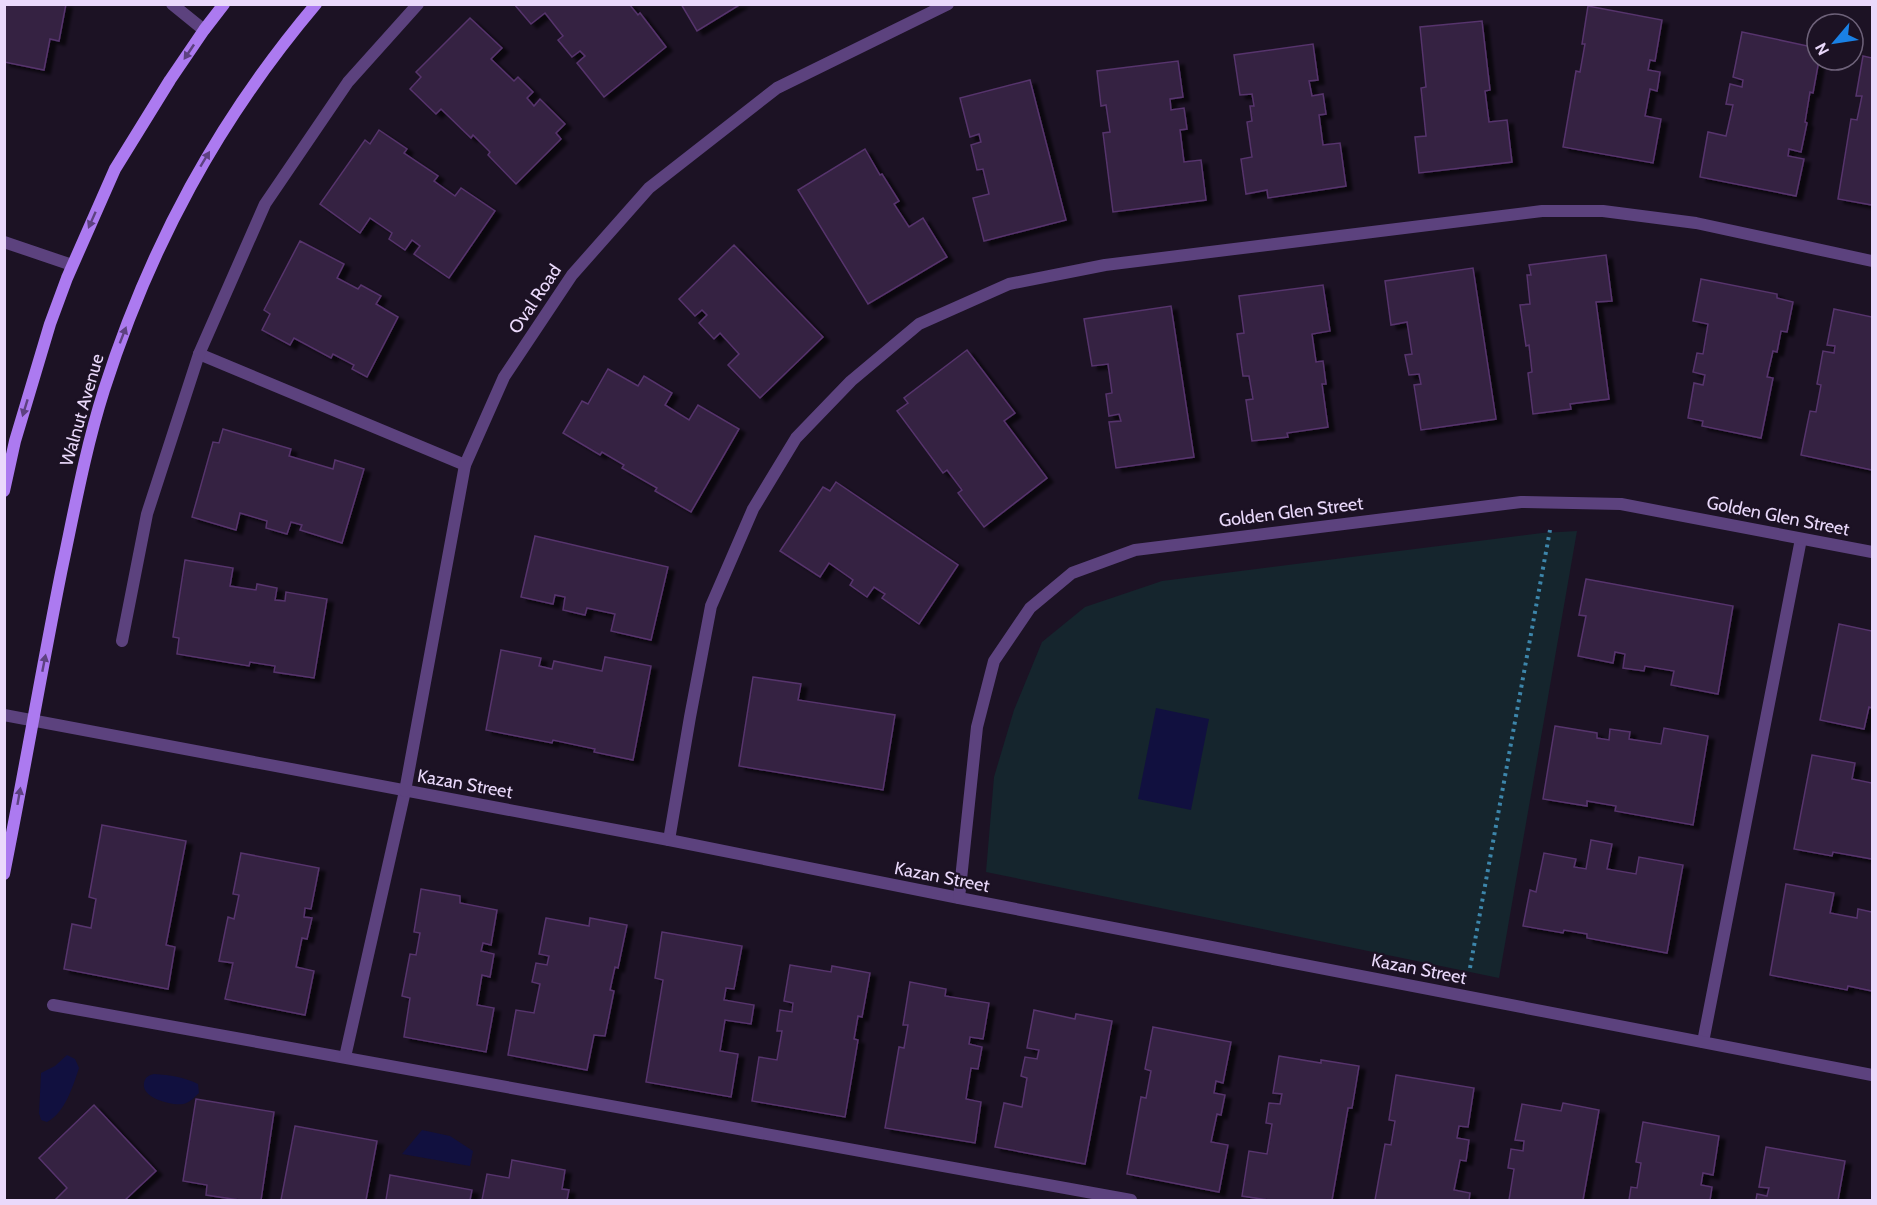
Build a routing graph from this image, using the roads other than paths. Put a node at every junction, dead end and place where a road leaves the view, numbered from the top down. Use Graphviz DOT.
graph roads {
  1 [pos="172,4"];
  2 [pos="224,4"];
  3 [pos="316,4"];
  4 [pos="418,4"];
  5 [pos="948,4"];
  6 [pos="204,30"];
  7 [pos="4,242"];
  8 [pos="1872,261"];
  9 [pos="72,265"];
  10 [pos="199,354"];
  11 [pos="465,465"];
  12 [pos="4,491"];
  13 [pos="1801,538"];
  14 [pos="1872,552"];
  15 [pos="122,641"];
  16 [pos="4,715"];
  17 [pos="33,720"];
  18 [pos="405,791"];
  19 [pos="669,840"];
  20 [pos="4,874"];
  21 [pos="959,898"];
  22 [pos="53,1005"];
  23 [pos="1702,1042"];
  24 [pos="345,1058"];
  25 [pos="1872,1075"];
  26 [pos="1131,1200"];
  1 -- 6 [label="street"];
  2 -- 6 [label="main road"];
  17 -- 3 [label="main road, Walnut Avenue, one-way"];
  4 -- 10 [label="street"];
  5 -- 11 [label="street, Oval Road"];
  6 -- 9 [label="main road, one-way"];
  7 -- 9 [label="street"];
  8 -- 19 [label="street"];
  9 -- 12 [label="main road, one-way"];
  10 -- 11 [label="street"];
  10 -- 15 [label="street"];
  11 -- 18 [label="street, Oval Road"];
  13 -- 14 [label="street, Golden Glen Street"];
  13 -- 21 [label="street, Golden Glen Street"];
  13 -- 23 [label="street"];
  16 -- 17 [label="street, Kazan Street"];
  17 -- 18 [label="street, Kazan Street"];
  20 -- 17 [label="main road, Walnut Avenue, one-way"];
  18 -- 19 [label="street, Kazan Street"];
  18 -- 24 [label="street, Oval Road"];
  19 -- 21 [label="street, Kazan Street"];
  21 -- 23 [label="street, Kazan Street"];
  22 -- 24 [label="street"];
  23 -- 25 [label="street, Kazan Street"];
  24 -- 26 [label="street"];
}
